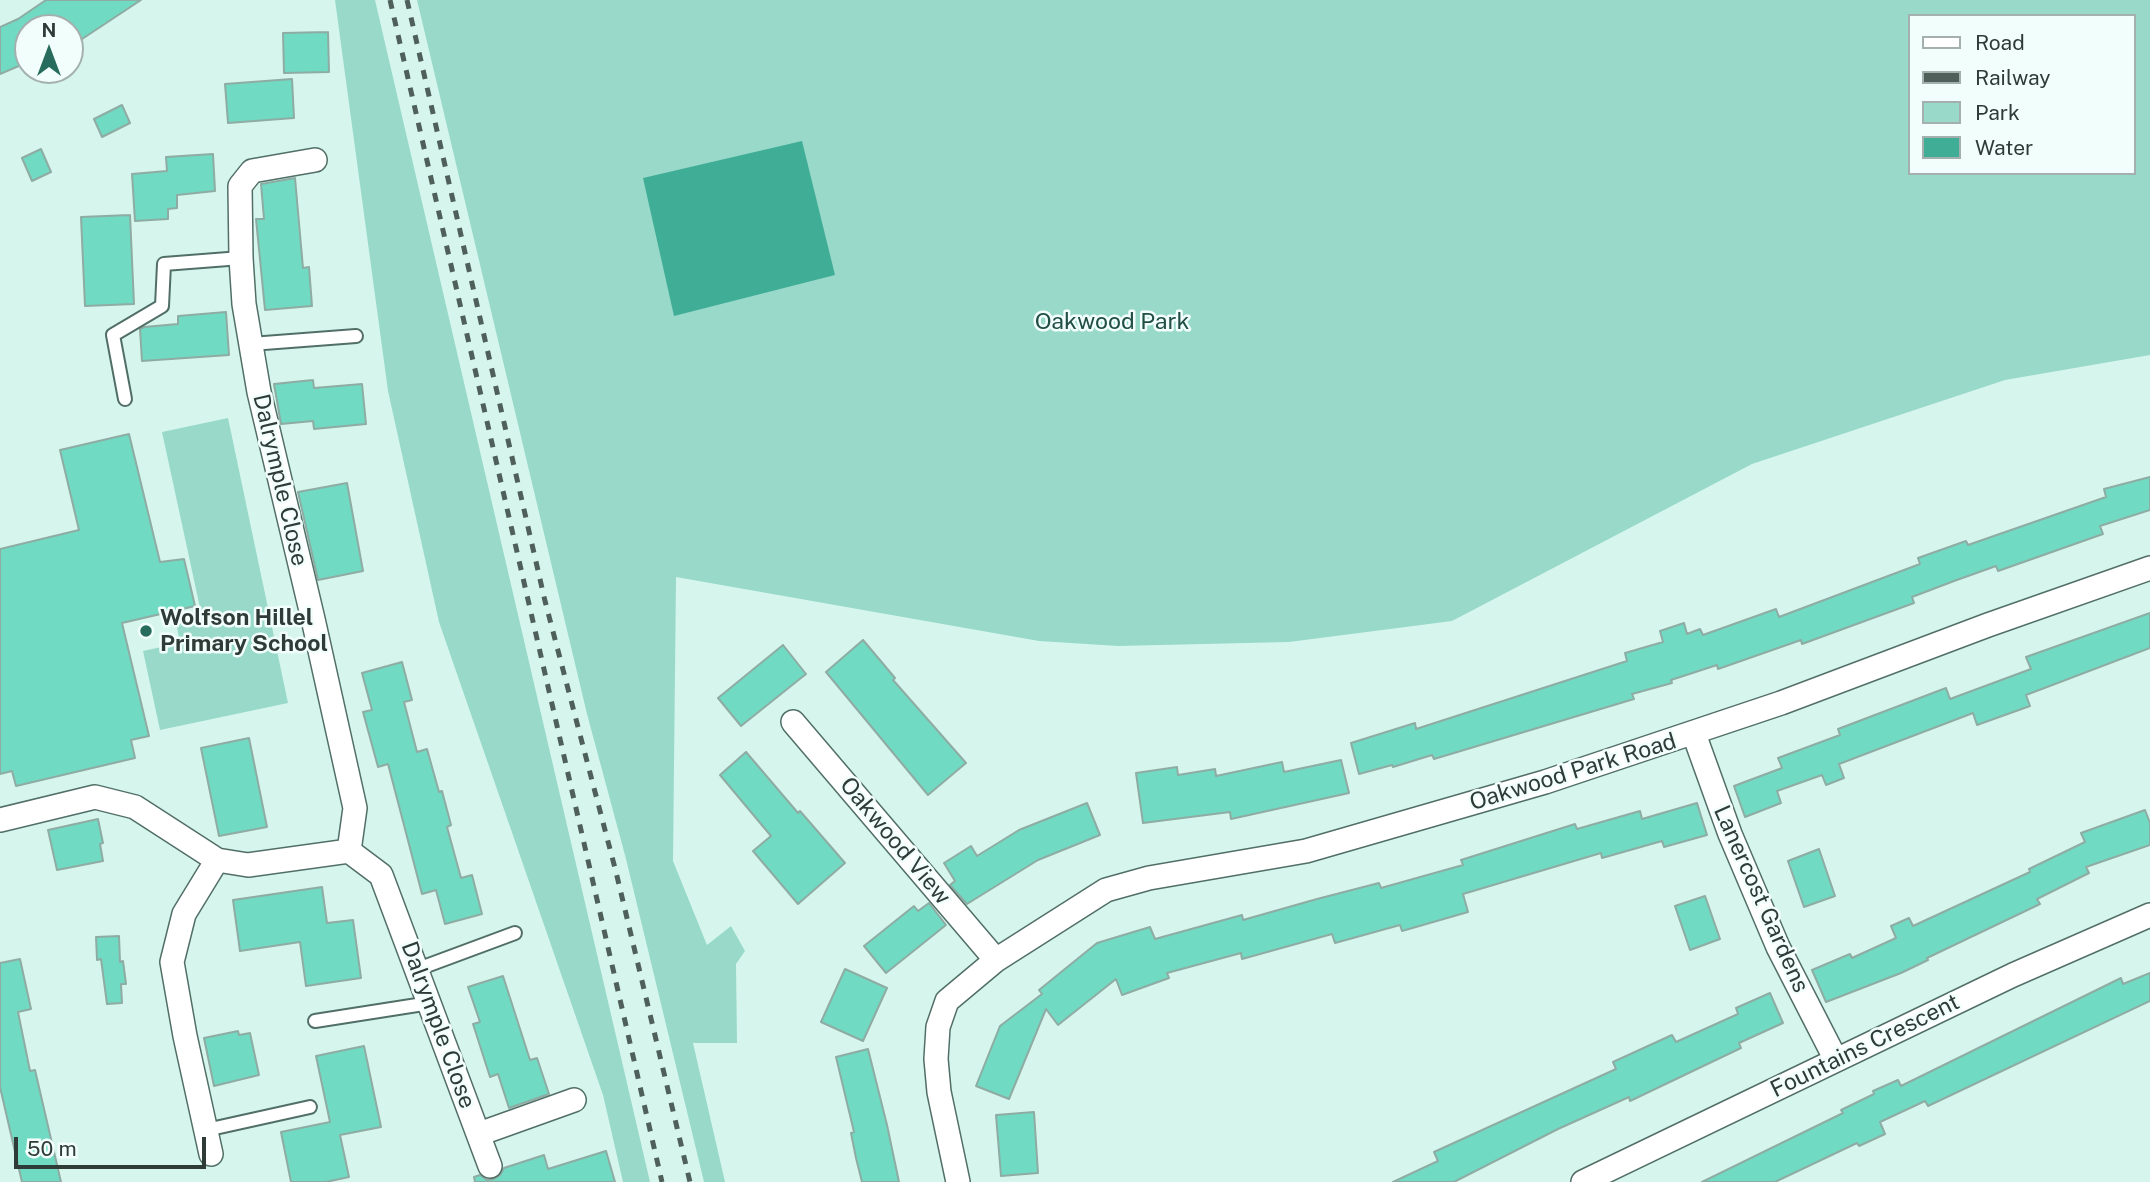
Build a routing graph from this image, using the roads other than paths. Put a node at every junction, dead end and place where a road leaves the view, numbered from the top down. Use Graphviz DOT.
graph roads {
  1 [pos="314,160"];
  2 [pos="241,258"];
  3 [pos="356,337"];
  4 [pos="251,344"];
  5 [pos="125,399"];
  6 [pos="2150,568"];
  7 [pos="793,722"];
  8 [pos="1694,734"];
  9 [pos="0,820"];
  10 [pos="349,852"];
  11 [pos="217,860"];
  12 [pos="2150,915"];
  13 [pos="515,933"];
  14 [pos="996,960"];
  15 [pos="418,968"];
  16 [pos="430,1003"];
  17 [pos="314,1021"];
  18 [pos="1836,1060"];
  19 [pos="574,1100"];
  20 [pos="310,1107"];
  21 [pos="206,1130"];
  22 [pos="479,1135"];
  23 [pos="211,1154"];
  24 [pos="490,1166"];
  25 [pos="958,1182"];
  26 [pos="1583,1182"];
  1 -- 2 [label="street, Dalrymple Close"];
  2 -- 4 [label="street, Dalrymple Close"];
  2 -- 5 [label="lane"];
  3 -- 4 [label="lane"];
  4 -- 10 [label="street, Dalrymple Close"];
  6 -- 8 [label="street, Oakwood Park Road"];
  7 -- 14 [label="street, Oakwood View"];
  8 -- 14 [label="street, Oakwood Park Road"];
  8 -- 18 [label="street, Lanercost Gardens"];
  9 -- 11 [label="street"];
  10 -- 11 [label="street"];
  10 -- 15 [label="street, Dalrymple Close"];
  11 -- 21 [label="street"];
  12 -- 18 [label="street, Fountains Crescent"];
  13 -- 15 [label="lane"];
  14 -- 25 [label="street, Oakwood Park Road"];
  15 -- 16 [label="street, Dalrymple Close"];
  16 -- 17 [label="lane"];
  16 -- 22 [label="street, Dalrymple Close"];
  18 -- 26 [label="street, Fountains Crescent"];
  19 -- 22 [label="street, Dalrymple Close"];
  20 -- 21 [label="lane"];
  21 -- 23 [label="street"];
  22 -- 24 [label="street, Dalrymple Close"];
}
